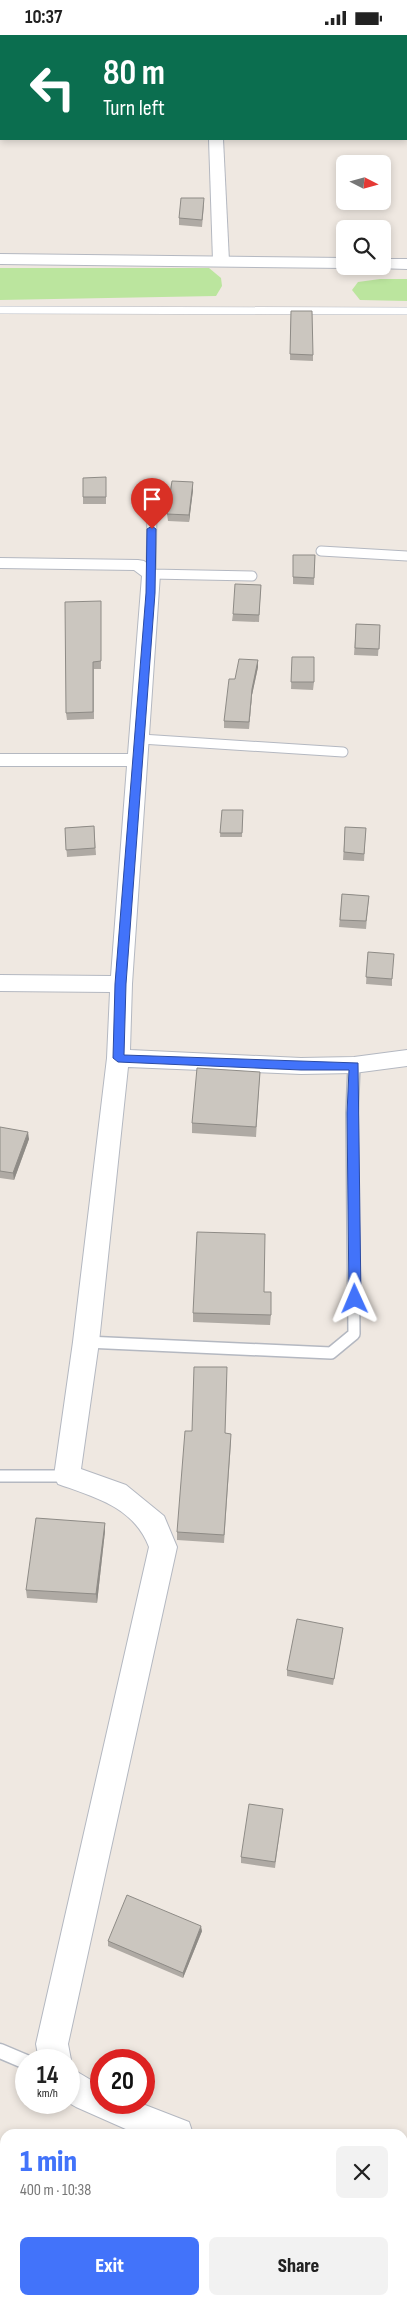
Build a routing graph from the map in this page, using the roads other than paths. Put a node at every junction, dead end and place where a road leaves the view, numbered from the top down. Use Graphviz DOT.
graph roads {
  1 [pos="216,140"];
  2 [pos="0,259"];
  3 [pos="221,261"];
  4 [pos="336,263"];
  5 [pos="391,264"];
  6 [pos="407,265"];
  7 [pos="0,310"];
  8 [pos="407,311"];
  9 [pos="152,514"];
  10 [pos="321,551"];
  11 [pos="407,556"];
  12 [pos="0,563"];
  13 [pos="151,575"];
  14 [pos="252,576"];
  15 [pos="140,749"];
  16 [pos="343,752"];
  17 [pos="0,760"];
  18 [pos="0,983"];
  19 [pos="121,984"];
  20 [pos="118,1058"];
  21 [pos="407,1058"];
  22 [pos="354,1065"];
  23 [pos="86,1342"];
  24 [pos="67,1475"];
  25 [pos="0,1476"];
  26 [pos="53,2049"];
  27 [pos="0,2051"];
  28 [pos="15,2057"];
  29 [pos="130,2114"];
  30 [pos="165,2129"];
  1 -- 3 [label="street"];
  2 -- 3 [label="street"];
  3 -- 4 [label="street"];
  5 -- 6 [label="street"];
  7 -- 8 [label="lane"];
  9 -- 13 [label="lane"];
  10 -- 11 [label="lane"];
  12 -- 13 [label="street"];
  13 -- 14 [label="lane"];
  13 -- 15 [label="street"];
  15 -- 16 [label="lane"];
  15 -- 17 [label="street"];
  15 -- 19 [label="street"];
  18 -- 19 [label="street"];
  19 -- 20 [label="street"];
  20 -- 22 [label="street"];
  20 -- 23 [label="street"];
  21 -- 22 [label="street"];
  22 -- 23 [label="lane"];
  23 -- 24 [label="street"];
  24 -- 25 [label="lane"];
  24 -- 26 [label="street"];
  27 -- 28 [label="lane"];
  29 -- 30 [label="street"];
}
